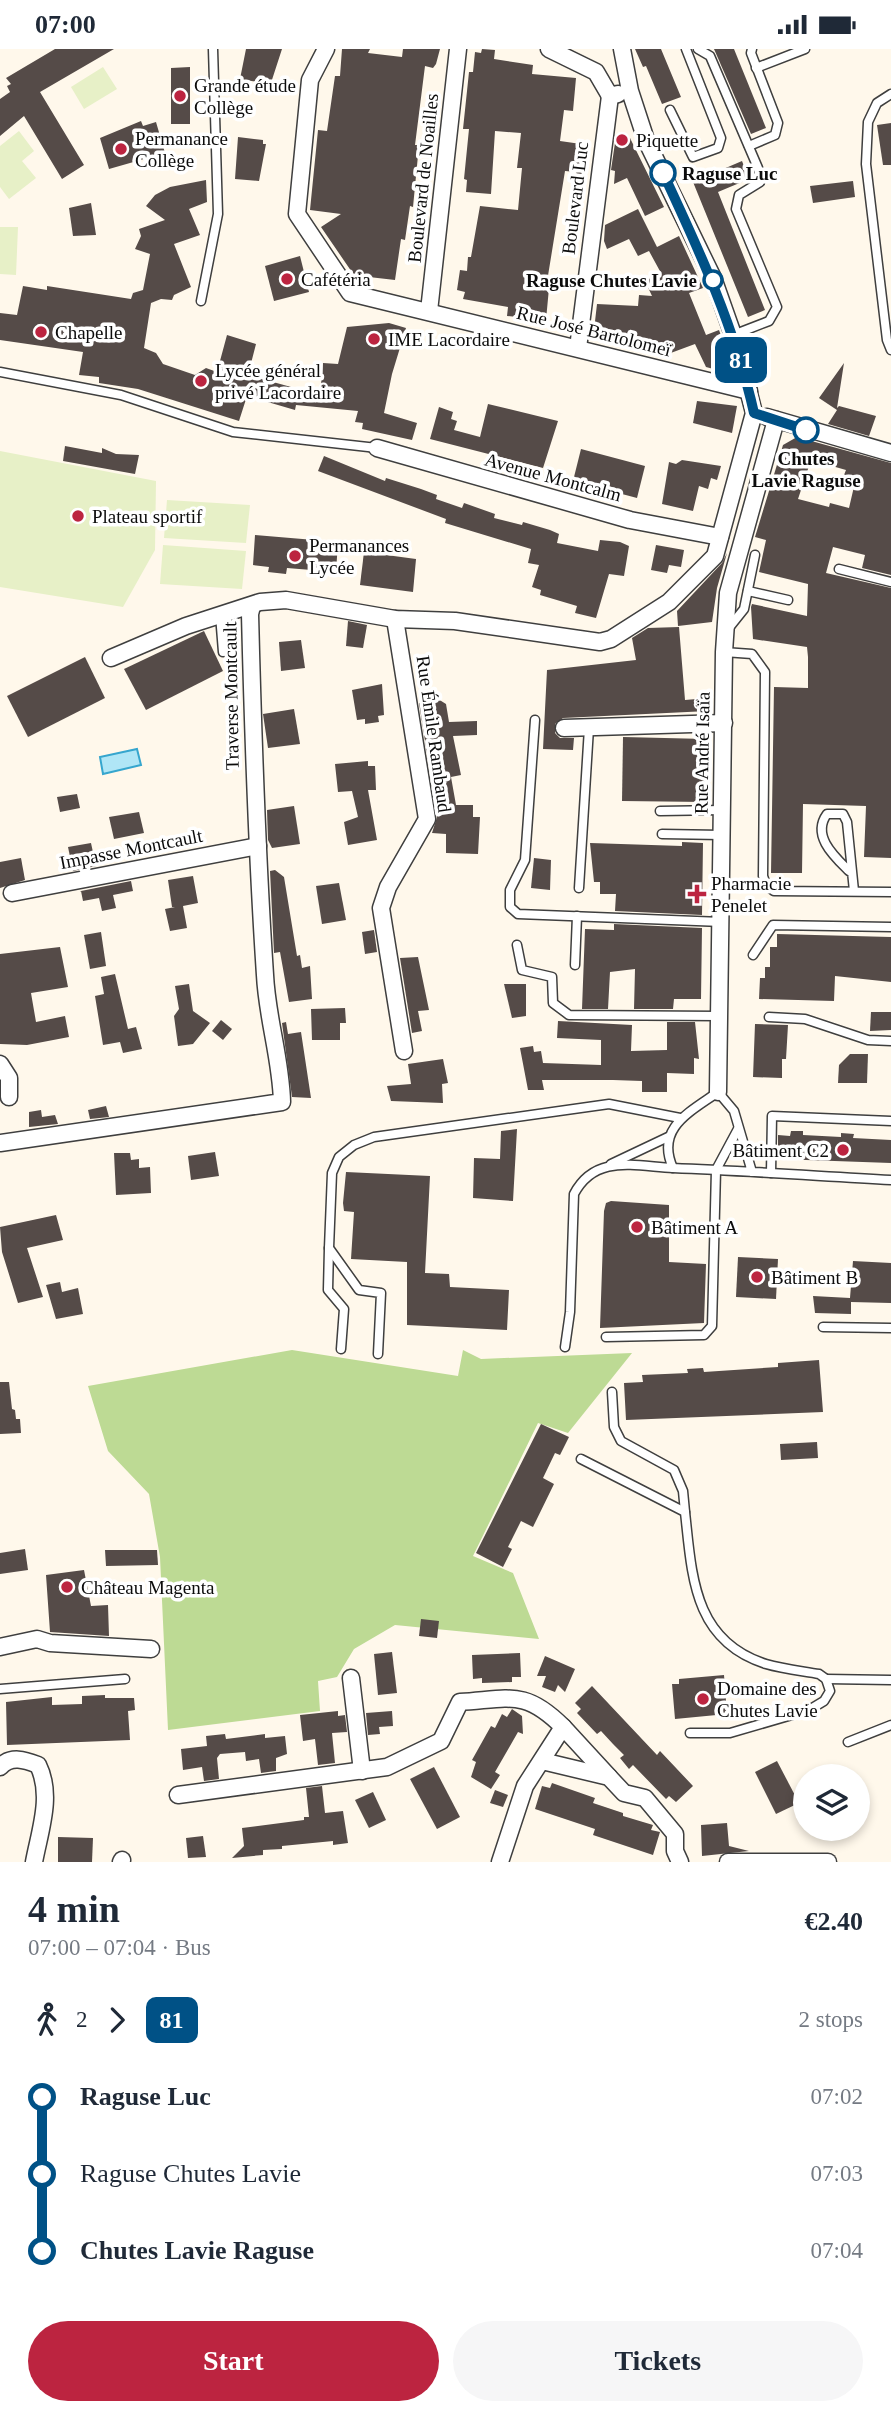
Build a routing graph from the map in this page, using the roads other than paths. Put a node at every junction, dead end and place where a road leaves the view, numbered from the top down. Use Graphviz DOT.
graph roads {
  1 [pos="213,49"];
  2 [pos="326,49"];
  3 [pos="458,49"];
  4 [pos="549,49"];
  5 [pos="622,49"];
  6 [pos="686,49"];
  7 [pos="698,49"];
  8 [pos="805,49"];
  9 [pos="750,50"];
  10 [pos="756,68"];
  11 [pos="630,91"];
  12 [pos="891,94"];
  13 [pos="610,96"];
  14 [pos="670,110"];
  15 [pos="749,146"];
  16 [pos="201,301"];
  17 [pos="429,311"];
  18 [pos="733,335"];
  19 [pos="578,348"];
  20 [pos="891,350"];
  21 [pos="0,372"];
  22 [pos="749,391"];
  23 [pos="754,413"];
  24 [pos="776,420"];
  25 [pos="377,448"];
  26 [pos="891,453"];
  27 [pos="720,537"];
  28 [pos="755,555"];
  29 [pos="839,569"];
  30 [pos="891,582"];
  31 [pos="748,591"];
  32 [pos="789,600"];
  33 [pos="252,606"];
  34 [pos="220,615"];
  35 [pos="395,619"];
  36 [pos="726,631"];
  37 [pos="223,652"];
  38 [pos="724,653"];
  39 [pos="111,659"];
  40 [pos="536,720"];
  41 [pos="724,723"];
  42 [pos="589,728"];
  43 [pos="564,729"];
  44 [pos="723,810"];
  45 [pos="660,811"];
  46 [pos="662,834"];
  47 [pos="722,835"];
  48 [pos="258,846"];
  49 [pos="849,871"];
  50 [pos="579,887"];
  51 [pos="854,891"];
  52 [pos="891,892"];
  53 [pos="12,893"];
  54 [pos="577,916"];
  55 [pos="722,922"];
  56 [pos="891,927"];
  57 [pos="517,945"];
  58 [pos="753,955"];
  59 [pos="575,965"];
  60 [pos="719,1016"];
  61 [pos="769,1017"];
  62 [pos="891,1041"];
  63 [pos="404,1051"];
  64 [pos="0,1064"];
  65 [pos="718,1092"];
  66 [pos="9,1097"];
  67 [pos="680,1118"];
  68 [pos="891,1121"];
  69 [pos="738,1129"];
  70 [pos="668,1137"];
  71 [pos="0,1143"];
  72 [pos="608,1166"];
  73 [pos="673,1168"];
  74 [pos="716,1170"];
  75 [pos="752,1172"];
  76 [pos="771,1173"];
  77 [pos="891,1179"];
  78 [pos="329,1248"];
  79 [pos="823,1327"];
  80 [pos="891,1328"];
  81 [pos="606,1337"];
  82 [pos="565,1347"];
  83 [pos="341,1349"];
  84 [pos="378,1354"];
  85 [pos="612,1392"];
  86 [pos="581,1459"];
  87 [pos="685,1512"];
  88 [pos="0,1647"];
  89 [pos="151,1649"];
  90 [pos="351,1678"];
  91 [pos="125,1679"];
  92 [pos="826,1679"];
  93 [pos="891,1680"];
  94 [pos="0,1689"];
  95 [pos="891,1725"];
  96 [pos="563,1727"];
  97 [pos="690,1733"];
  98 [pos="848,1742"];
  99 [pos="542,1761"];
  100 [pos="1,1763"];
  101 [pos="362,1771"];
  102 [pos="609,1777"];
  103 [pos="178,1795"];
  104 [pos="678,1857"];
  105 [pos="34,1862"];
  106 [pos="500,1862"];
  107 [pos="728,1862"];
  108 [pos="828,1862"];
  1 -- 16 [label="lane"];
  2 -- 17 [label="street, Rue José Bartolomeï"];
  3 -- 17 [label="street, Boulevard de Noailles"];
  4 -- 13 [label="street"];
  5 -- 11 [label="street"];
  6 -- 14 [label="lane"];
  7 -- 15 [label="lane"];
  8 -- 10 [label="lane"];
  9 -- 10 [label="lane"];
  10 -- 15 [label="lane"];
  11 -- 13 [label="street"];
  11 -- 18 [label="street"];
  12 -- 20 [label="lane"];
  13 -- 19 [label="street, Boulevard Luc"];
  15 -- 18 [label="lane"];
  17 -- 19 [label="street, Rue José Bartolomeï"];
  18 -- 22 [label="street"];
  19 -- 22 [label="street, Rue José Bartolomeï"];
  21 -- 25 [label="lane"];
  22 -- 23 [label="street"];
  23 -- 24 [label="street"];
  23 -- 27 [label="street, Traverse Montcault"];
  24 -- 26 [label="street"];
  24 -- 36 [label="street, Rue André Isaïa"];
  25 -- 27 [label="street, Avenue Montcalm"];
  27 -- 35 [label="street, Traverse Montcault"];
  28 -- 31 [label="lane"];
  29 -- 30 [label="lane"];
  31 -- 32 [label="lane"];
  31 -- 36 [label="lane"];
  33 -- 34 [label="street"];
  33 -- 35 [label="street, Traverse Montcault"];
  33 -- 48 [label="street, Traverse Montcault"];
  34 -- 37 [label="lane"];
  34 -- 39 [label="street"];
  35 -- 63 [label="street, Rue Émile Rambaud"];
  36 -- 38 [label="street, Rue André Isaïa"];
  38 -- 41 [label="street, Rue André Isaïa"];
  38 -- 51 [label="lane"];
  40 -- 54 [label="lane"];
  41 -- 42 [label="street"];
  41 -- 44 [label="street, Rue André Isaïa"];
  42 -- 43 [label="street"];
  42 -- 50 [label="lane"];
  44 -- 45 [label="lane"];
  44 -- 47 [label="street, Rue André Isaïa"];
  46 -- 47 [label="lane"];
  47 -- 55 [label="street, Rue André Isaïa"];
  48 -- 53 [label="street, Impasse Montcault"];
  48 -- 71 [label="street, Traverse Montcault"];
  49 -- 49 [label="lane"];
  49 -- 51 [label="lane"];
  51 -- 52 [label="lane"];
  54 -- 55 [label="lane"];
  54 -- 59 [label="lane"];
  55 -- 60 [label="street, Rue André Isaïa"];
  56 -- 58 [label="lane"];
  57 -- 60 [label="lane"];
  60 -- 65 [label="street, Rue André Isaïa"];
  61 -- 62 [label="lane"];
  64 -- 66 [label="street"];
  65 -- 67 [label="lane"];
  65 -- 69 [label="lane"];
  67 -- 70 [label="lane"];
  67 -- 78 [label="lane"];
  68 -- 76 [label="lane"];
  69 -- 74 [label="lane"];
  69 -- 75 [label="lane"];
  70 -- 72 [label="lane"];
  70 -- 73 [label="lane"];
  72 -- 73 [label="lane"];
  72 -- 82 [label="lane"];
  73 -- 74 [label="lane"];
  74 -- 75 [label="lane"];
  74 -- 81 [label="lane"];
  75 -- 76 [label="lane"];
  76 -- 77 [label="lane"];
  78 -- 83 [label="lane"];
  78 -- 84 [label="lane"];
  79 -- 80 [label="lane"];
  85 -- 87 [label="lane"];
  86 -- 87 [label="lane"];
  87 -- 92 [label="lane"];
  88 -- 89 [label="street"];
  90 -- 101 [label="street"];
  91 -- 94 [label="lane"];
  92 -- 93 [label="lane"];
  92 -- 97 [label="lane"];
  95 -- 98 [label="lane"];
  96 -- 99 [label="street"];
  96 -- 101 [label="street"];
  96 -- 102 [label="street"];
  99 -- 102 [label="street"];
  99 -- 106 [label="street"];
  100 -- 105 [label="street"];
  101 -- 103 [label="street"];
  102 -- 104 [label="street"];
  107 -- 108 [label="street"];
}
